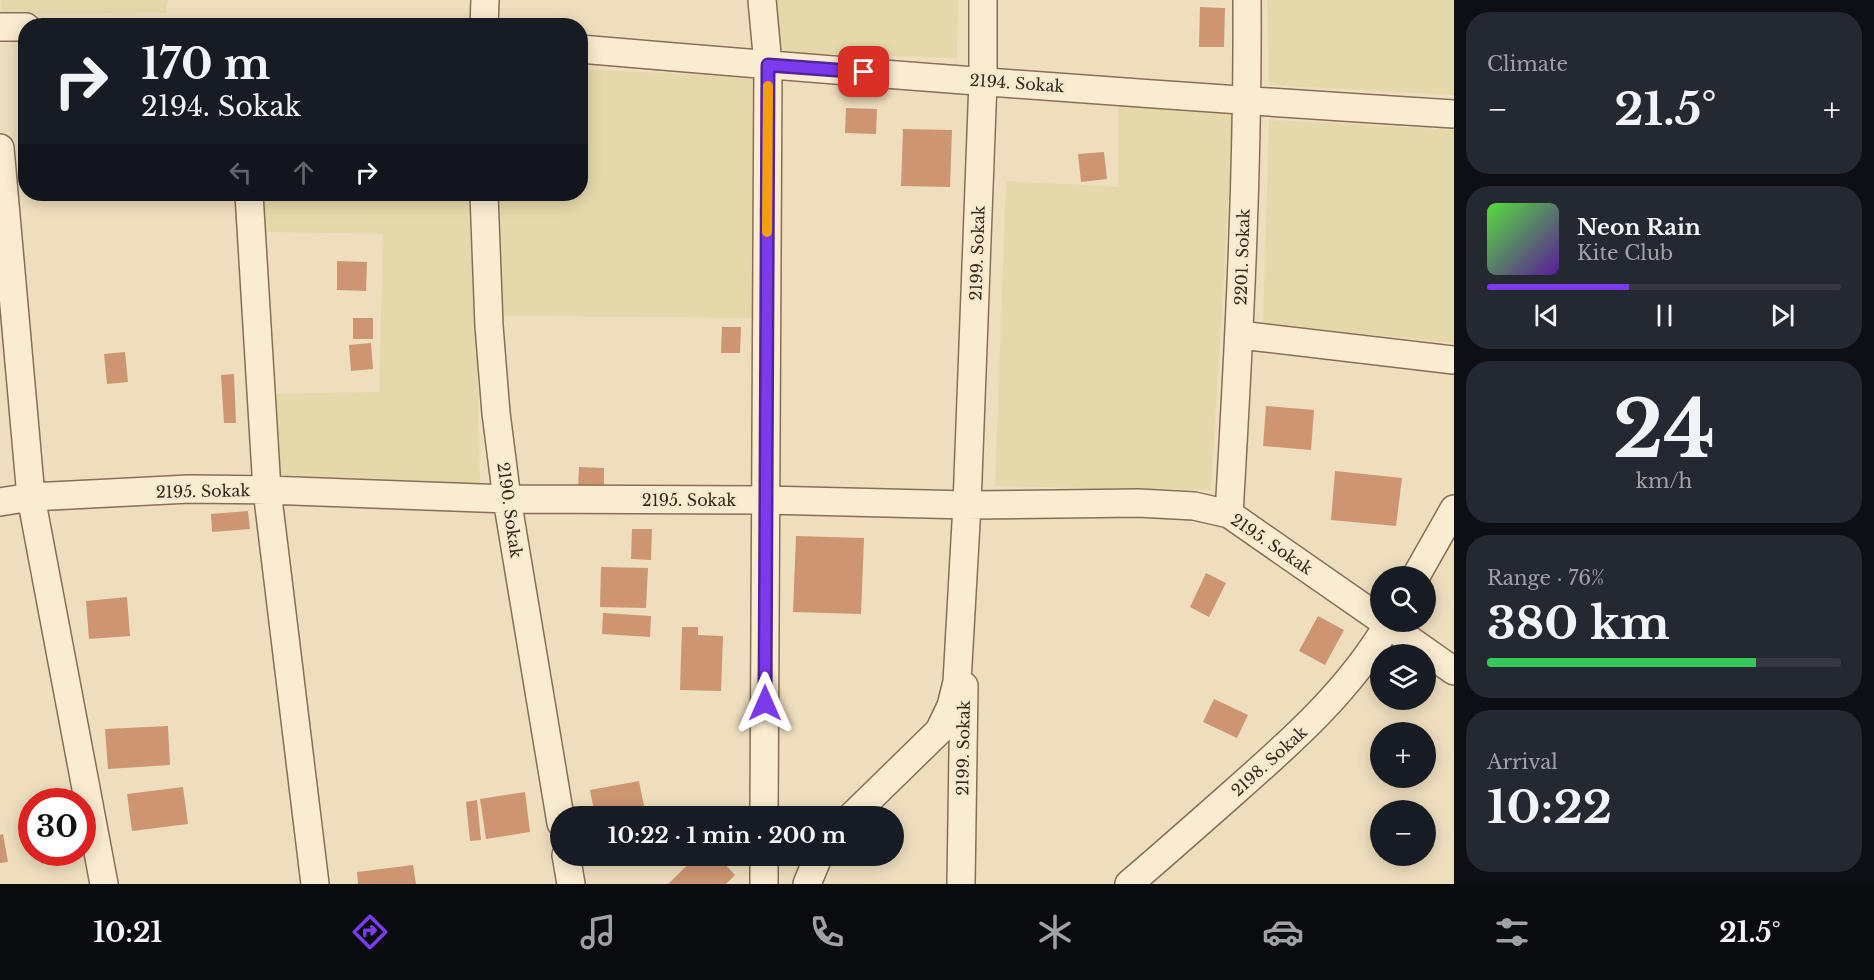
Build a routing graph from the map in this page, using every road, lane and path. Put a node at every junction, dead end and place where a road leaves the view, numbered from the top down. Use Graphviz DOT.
graph roads {
  1 [pos="485,0"];
  2 [pos="762,0"];
  3 [pos="983,0"];
  4 [pos="1247,0"];
  5 [pos="484,18"];
  6 [pos="0,27"];
  7 [pos="18,27"];
  8 [pos="588,50"];
  9 [pos="768,65"];
  10 [pos="983,81"];
  11 [pos="1248,101"];
  12 [pos="1454,114"];
  13 [pos="0,148"];
  14 [pos="249,201"];
  15 [pos="484,201"];
  16 [pos="1240,335"];
  17 [pos="1454,360"];
  18 [pos="267,490"];
  19 [pos="31,496"];
  20 [pos="507,499"];
  21 [pos="766,500"];
  22 [pos="0,502"];
  23 [pos="967,505"];
  24 [pos="1454,508"];
  25 [pos="1229,514"];
  26 [pos="1422,566"];
  27 [pos="1370,611"];
  28 [pos="1379,632"];
  29 [pos="1400,632"];
  30 [pos="1454,671"];
  31 [pos="558,806"];
  32 [pos="764,806"];
  33 [pos="862,806"];
  34 [pos="568,866"];
  35 [pos="764,866"];
  36 [pos="814,866"];
  37 [pos="104,884"];
  38 [pos="315,884"];
  39 [pos="571,884"];
  40 [pos="764,884"];
  41 [pos="807,884"];
  42 [pos="961,884"];
  43 [pos="1129,884"];
  1 -- 5 [label="street"];
  2 -- 9 [label="street"];
  3 -- 10 [label="street, 2199. Sokak"];
  4 -- 11 [label="street, 2201. Sokak"];
  6 -- 7 [label="street"];
  8 -- 9 [label="street, 2194. Sokak"];
  9 -- 10 [label="street, 2194. Sokak"];
  9 -- 21 [label="street"];
  10 -- 11 [label="street, 2194. Sokak"];
  10 -- 23 [label="street, 2199. Sokak"];
  11 -- 12 [label="street, 2194. Sokak"];
  11 -- 16 [label="street, 2201. Sokak"];
  13 -- 19 [label="street"];
  14 -- 18 [label="street"];
  15 -- 20 [label="street, 2190. Sokak"];
  16 -- 17 [label="street"];
  16 -- 25 [label="street, 2201. Sokak"];
  18 -- 19 [label="street, 2195. Sokak"];
  18 -- 20 [label="street, 2195. Sokak"];
  18 -- 38 [label="street"];
  19 -- 22 [label="street, 2195. Sokak"];
  19 -- 37 [label="street"];
  20 -- 21 [label="street, 2195. Sokak"];
  20 -- 31 [label="street, 2190. Sokak"];
  21 -- 23 [label="street, 2195. Sokak"];
  21 -- 32 [label="street"];
  23 -- 25 [label="street, 2195. Sokak"];
  23 -- 33 [label="street, 2199. Sokak"];
  23 -- 42 [label="street, 2199. Sokak"];
  24 -- 26 [label="street"];
  25 -- 27 [label="street, 2195. Sokak"];
  28 -- 43 [label="street, 2198. Sokak"];
  29 -- 30 [label="street, 2195. Sokak"];
  34 -- 39 [label="street"];
  35 -- 40 [label="street"];
  36 -- 41 [label="street"];
}
